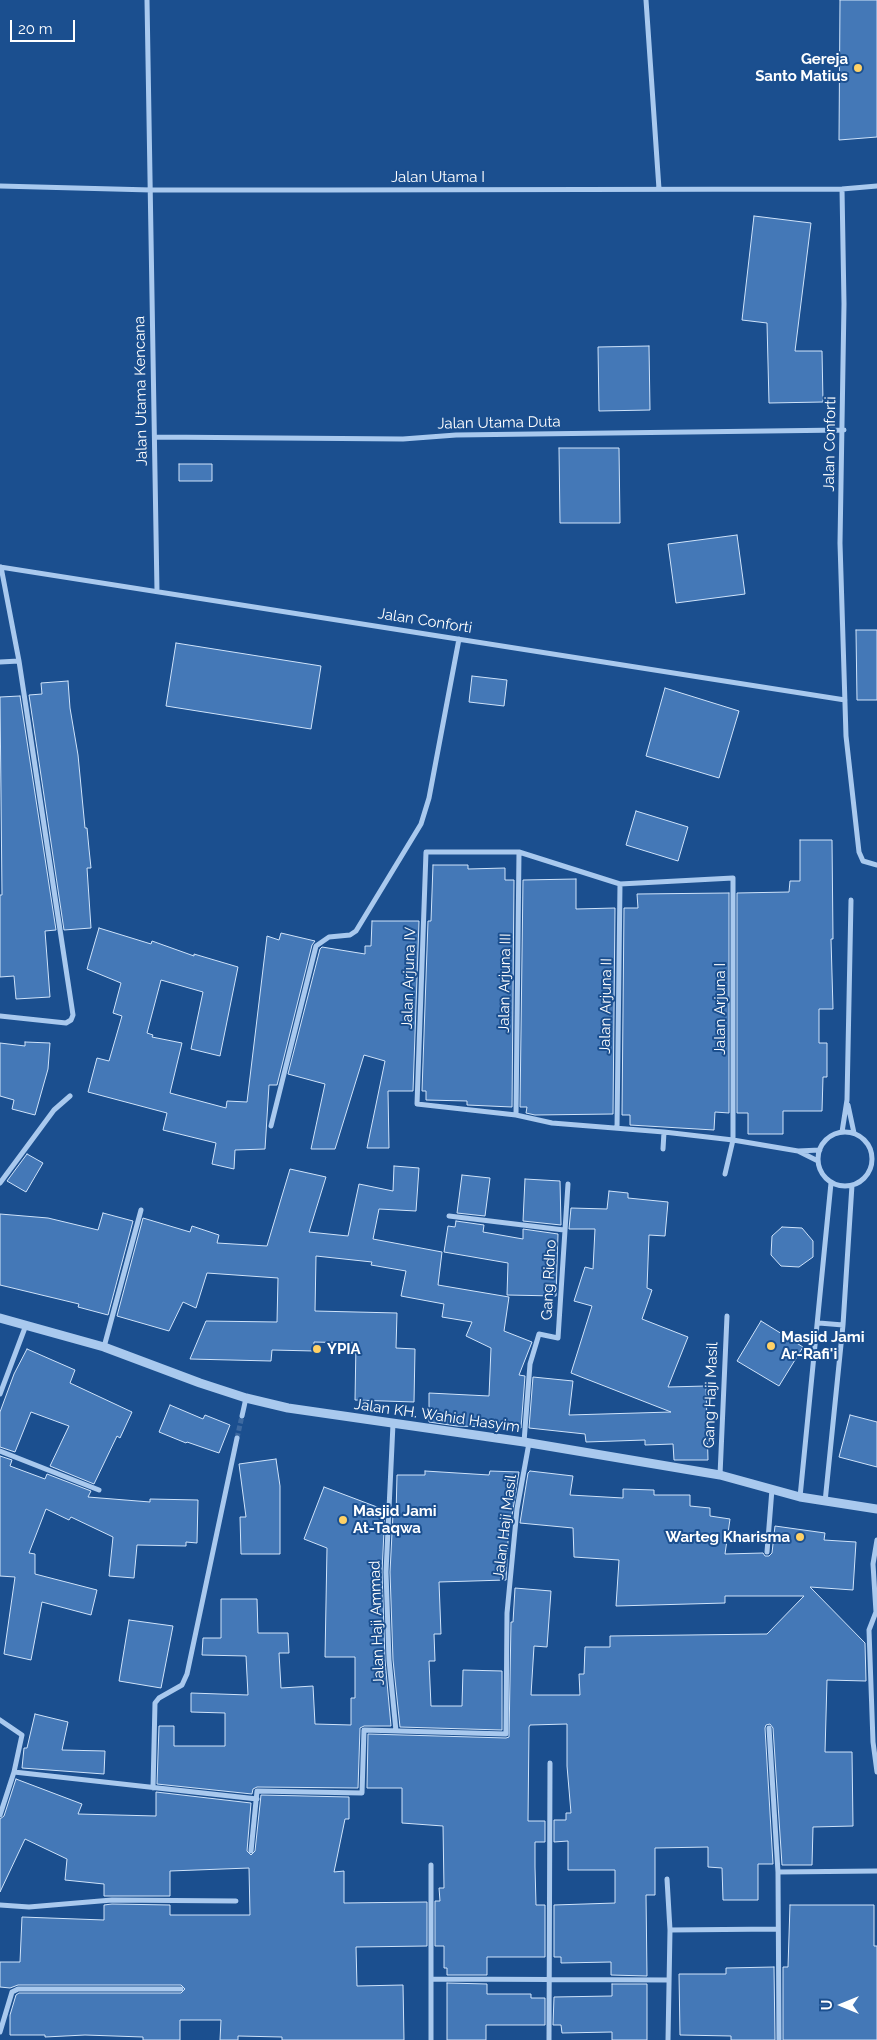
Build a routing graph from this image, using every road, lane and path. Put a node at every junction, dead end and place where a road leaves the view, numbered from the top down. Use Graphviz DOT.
graph roads {
  1 [pos="147,0"];
  2 [pos="646,0"];
  3 [pos="0,186"];
  4 [pos="877,186"];
  5 [pos="659,189"];
  6 [pos="842,189"];
  7 [pos="151,190"];
  8 [pos="844,430"];
  9 [pos="155,437"];
  10 [pos="0,567"];
  11 [pos="157,591"];
  12 [pos="459,639"];
  13 [pos="19,660"];
  14 [pos="0,662"];
  15 [pos="845,700"];
  16 [pos="519,852"];
  17 [pos="877,865"];
  18 [pos="620,884"];
  19 [pos="851,900"];
  20 [pos="0,1016"];
  21 [pos="70,1096"];
  22 [pos="847,1100"];
  23 [pos="516,1115"];
  24 [pos="271,1126"];
  25 [pos="617,1128"];
  26 [pos="664,1132"];
  27 [pos="842,1132"];
  28 [pos="854,1133"];
  29 [pos="733,1140"];
  30 [pos="663,1149"];
  31 [pos="820,1150"];
  32 [pos="798,1151"];
  33 [pos="874,1156"];
  34 [pos="818,1161"];
  35 [pos="877,1165"];
  36 [pos="870,1166"];
  37 [pos="725,1174"];
  38 [pos="0,1182"];
  39 [pos="831,1183"];
  40 [pos="568,1184"];
  41 [pos="852,1185"];
  42 [pos="141,1210"];
  43 [pos="449,1216"];
  44 [pos="564,1230"];
  45 [pos="727,1316"];
  46 [pos="0,1318"];
  47 [pos="819,1323"];
  48 [pos="26,1324"];
  49 [pos="843,1324"];
  50 [pos="104,1347"];
  51 [pos="0,1394"];
  52 [pos="246,1398"];
  53 [pos="242,1416"];
  54 [pos="393,1424"];
  55 [pos="237,1438"];
  56 [pos="526,1443"];
  57 [pos="0,1451"];
  58 [pos="720,1475"];
  59 [pos="772,1489"];
  60 [pos="99,1490"];
  61 [pos="800,1497"];
  62 [pos="825,1502"];
  63 [pos="877,1509"];
  64 [pos="877,1540"];
  65 [pos="767,1552"];
  66 [pos="877,1612"];
  67 [pos="0,1720"];
  68 [pos="769,1728"];
  69 [pos="396,1731"];
  70 [pos="875,1742"];
  71 [pos="550,1763"];
  72 [pos="14,1772"];
  73 [pos="877,1772"];
  74 [pos="153,1788"];
  75 [pos="257,1799"];
  76 [pos="0,1815"];
  77 [pos="251,1851"];
  78 [pos="431,1865"];
  79 [pos="877,1871"];
  80 [pos="778,1872"];
  81 [pos="667,1879"];
  82 [pos="236,1901"];
  83 [pos="0,1905"];
  84 [pos="778,1929"];
  85 [pos="670,1930"];
  86 [pos="432,1978"];
  87 [pos="550,1980"];
  88 [pos="668,1980"];
  89 [pos="181,1988"];
  90 [pos="0,2032"];
  91 [pos="431,2040"];
  92 [pos="549,2040"];
  93 [pos="668,2040"];
  94 [pos="779,2040"];
  1 -- 7 [label="street, Jalan Utama Kencana"];
  2 -- 5 [label="street"];
  3 -- 7 [label="street, Jalan Utama I"];
  4 -- 6 [label="street, Jalan Utama I"];
  5 -- 6 [label="street, Jalan Utama I"];
  5 -- 7 [label="street, Jalan Utama I"];
  6 -- 8 [label="street, Jalan Conforti"];
  7 -- 9 [label="street, Jalan Utama Kencana"];
  8 -- 9 [label="street, Jalan Utama Duta"];
  8 -- 15 [label="street, Jalan Conforti"];
  9 -- 11 [label="street, Jalan Utama Kencana"];
  10 -- 11 [label="street, Jalan Conforti"];
  10 -- 13 [label="street"];
  11 -- 12 [label="street, Jalan Conforti"];
  12 -- 15 [label="street, Jalan Conforti"];
  12 -- 24 [label="street"];
  13 -- 14 [label="street"];
  13 -- 20 [label="street"];
  15 -- 17 [label="street, Jalan Conforti"];
  16 -- 18 [label="street"];
  16 -- 23 [label="street, Jalan Arjuna III"];
  16 -- 23 [label="street, Jalan Arjuna IV"];
  18 -- 25 [label="street, Jalan Arjuna II"];
  18 -- 29 [label="street, Jalan Arjuna I"];
  19 -- 22 [label="street"];
  21 -- 38 [label="street"];
  22 -- 27 [label="street"];
  22 -- 28 [label="street"];
  23 -- 25 [label="street"];
  25 -- 26 [label="street"];
  26 -- 29 [label="street"];
  26 -- 30 [label="street"];
  27 -- 28 [label="street"];
  27 -- 31 [label="street"];
  28 -- 33 [label="street"];
  29 -- 32 [label="street"];
  29 -- 37 [label="street, Jalan Arjuna I"];
  31 -- 32 [label="street"];
  31 -- 34 [label="street"];
  32 -- 34 [label="street"];
  33 -- 36 [label="street"];
  34 -- 39 [label="street"];
  35 -- 36 [label="street"];
  36 -- 41 [label="street"];
  39 -- 41 [label="street"];
  39 -- 47 [label="street"];
  40 -- 44 [label="street, Gang Ridho"];
  41 -- 49 [label="street"];
  42 -- 50 [label="street"];
  43 -- 44 [label="street"];
  44 -- 56 [label="street, Gang Ridho"];
  45 -- 58 [label="street, Gang Haji Masil"];
  46 -- 48 [label="street, Jalan KH. Wahid Hasyim"];
  47 -- 49 [label="street"];
  47 -- 61 [label="street"];
  48 -- 50 [label="street, Jalan KH. Wahid Hasyim"];
  48 -- 51 [label="street"];
  49 -- 62 [label="street"];
  50 -- 52 [label="street, Jalan KH. Wahid Hasyim"];
  52 -- 53 [label="street"];
  52 -- 54 [label="street, Jalan KH. Wahid Hasyim"];
  54 -- 56 [label="street, Jalan KH. Wahid Hasyim"];
  54 -- 69 [label="street, Jalan Haji Ammad"];
  55 -- 74 [label="street"];
  56 -- 58 [label="street, Jalan KH. Wahid Hasyim"];
  56 -- 69 [label="street, Jalan Haji Masil"];
  57 -- 60 [label="street"];
  58 -- 59 [label="street, Jalan KH. Wahid Hasyim"];
  59 -- 61 [label="street, Jalan KH. Wahid Hasyim"];
  59 -- 65 [label="street"];
  61 -- 62 [label="street, Jalan KH. Wahid Hasyim"];
  62 -- 63 [label="street, Jalan KH. Wahid Hasyim"];
  64 -- 66 [label="street"];
  66 -- 70 [label="street"];
  67 -- 72 [label="street"];
  68 -- 80 [label="street"];
  69 -- 75 [label="street"];
  70 -- 73 [label="street"];
  71 -- 87 [label="street"];
  72 -- 74 [label="street"];
  72 -- 76 [label="street"];
  74 -- 75 [label="street"];
  75 -- 77 [label="street"];
  78 -- 86 [label="street"];
  79 -- 80 [label="street"];
  80 -- 84 [label="street"];
  81 -- 85 [label="street"];
  82 -- 83 [label="street"];
  84 -- 85 [label="street"];
  84 -- 94 [label="street"];
  85 -- 88 [label="street"];
  86 -- 87 [label="street"];
  86 -- 91 [label="street"];
  87 -- 88 [label="street"];
  87 -- 92 [label="street"];
  88 -- 93 [label="street"];
  89 -- 90 [label="street"];
}
